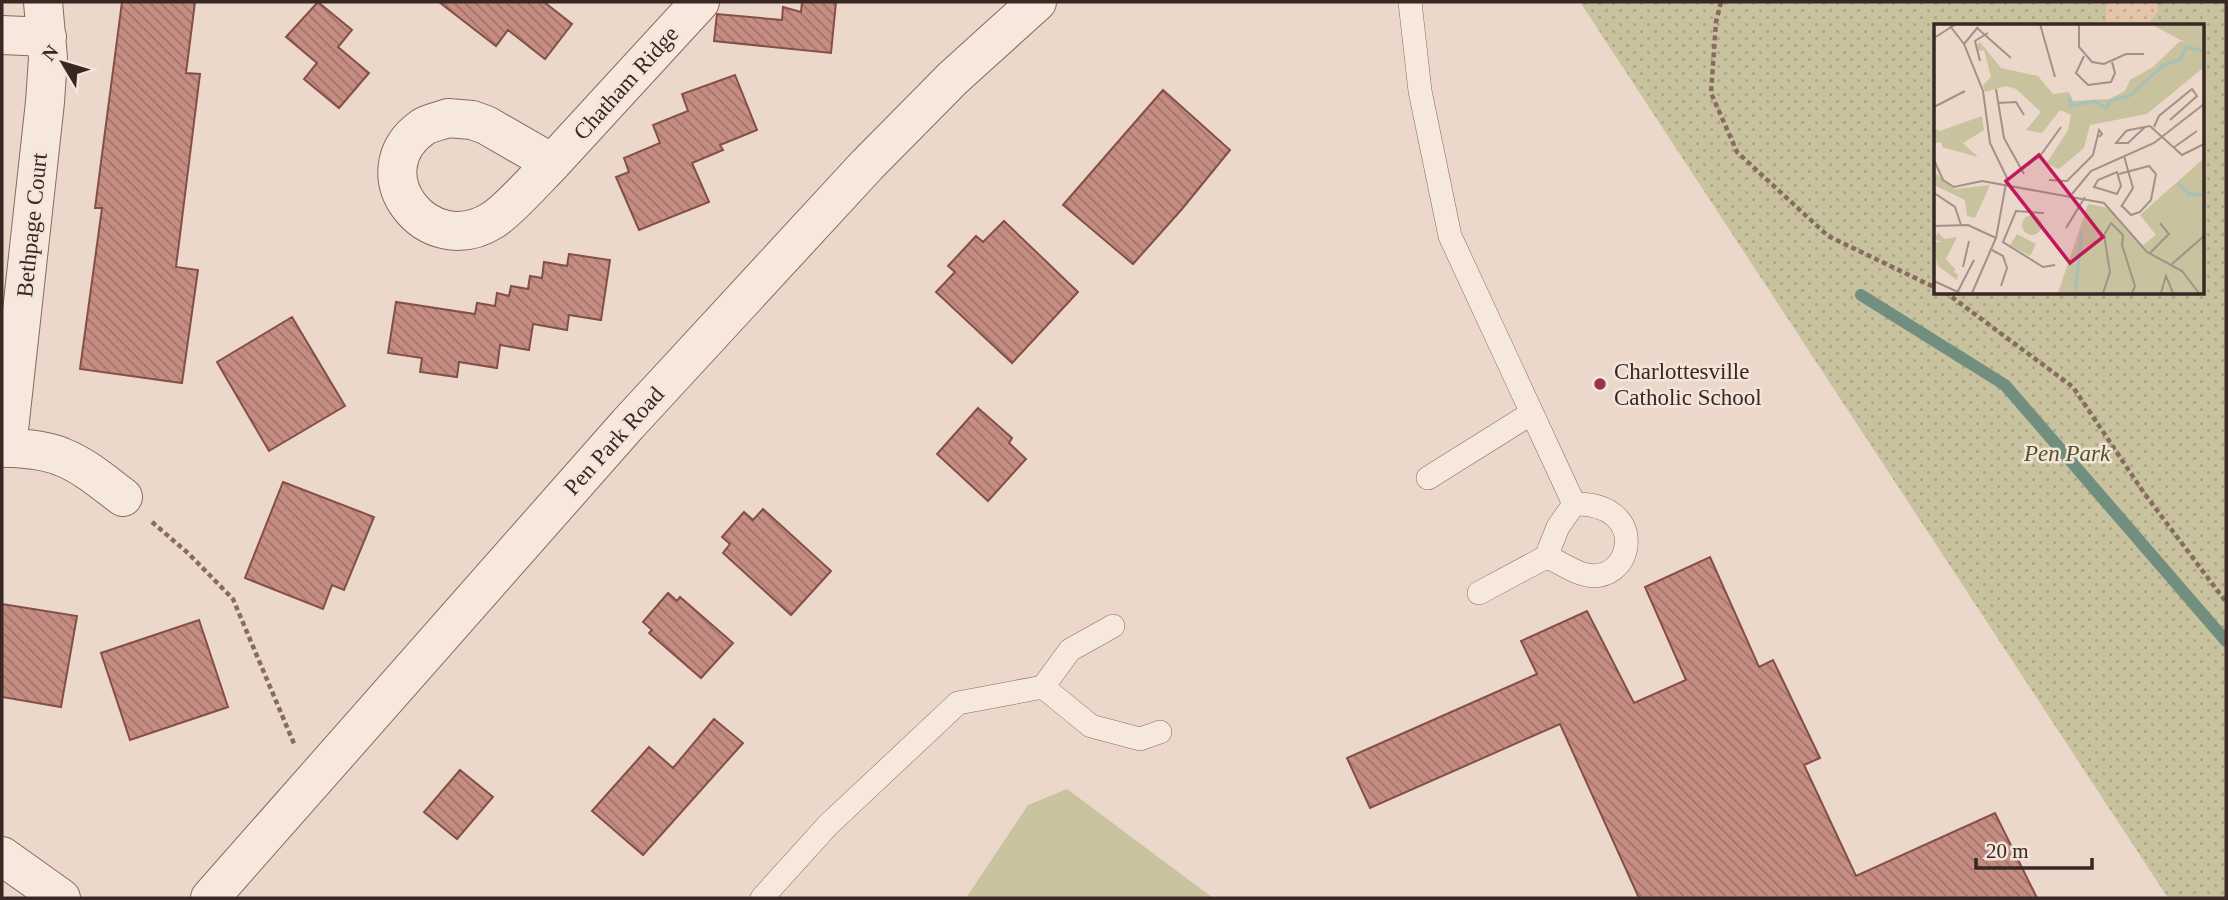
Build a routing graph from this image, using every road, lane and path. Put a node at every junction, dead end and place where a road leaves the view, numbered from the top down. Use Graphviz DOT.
graph roads {
  1 [pos="700,2"];
  2 [pos="1037,2"];
  3 [pos="1410,2"];
  4 [pos="1721,2"];
  5 [pos="45,19"];
  6 [pos="2,35"];
  7 [pos="552,163"];
  8 [pos="1934,287"];
  9 [pos="1948,294"];
  10 [pos="1532,413"];
  11 [pos="4,448"];
  12 [pos="1428,478"];
  13 [pos="123,497"];
  14 [pos="1574,504"];
  15 [pos="1546,557"];
  16 [pos="1479,593"];
  17 [pos="2226,602"];
  18 [pos="1113,626"];
  19 [pos="1043,687"];
  20 [pos="1160,732"];
  21 [pos="296,749"];
  22 [pos="2,856"];
  23 [pos="61,898"];
  24 [pos="210,898"];
  25 [pos="762,898"];
  1 -- 7 [label="street, Chatham Ridge"];
  2 -- 24 [label="street, Pen Park Road"];
  3 -- 10 [label="lane"];
  4 -- 8 [label="path"];
  5 -- 6 [label="street"];
  5 -- 11 [label="street, Bethpage Court"];
  9 -- 17 [label="path"];
  10 -- 12 [label="lane"];
  10 -- 14 [label="lane"];
  11 -- 13 [label="street"];
  13 -- 21 [label="path"];
  14 -- 15 [label="lane"];
  14 -- 15 [label="lane"];
  15 -- 16 [label="lane"];
  18 -- 19 [label="lane"];
  19 -- 20 [label="lane"];
  19 -- 25 [label="lane"];
  22 -- 23 [label="street"];
}
